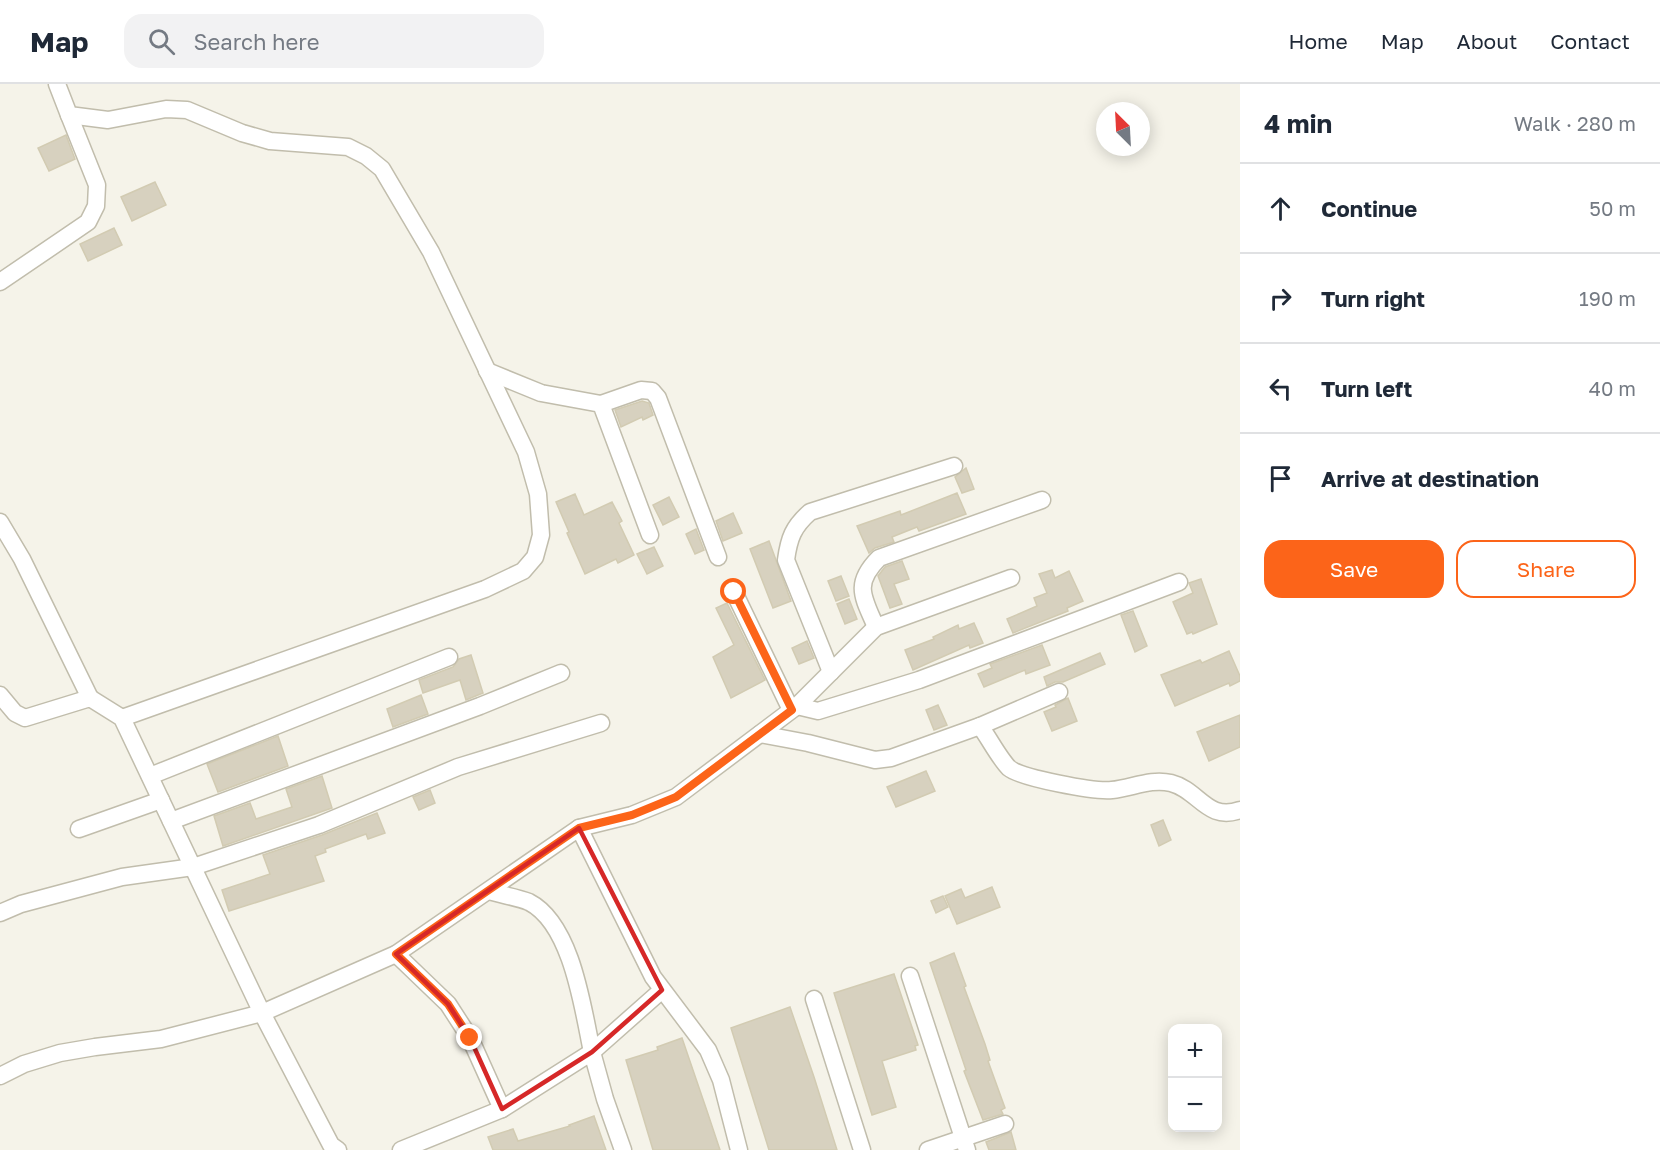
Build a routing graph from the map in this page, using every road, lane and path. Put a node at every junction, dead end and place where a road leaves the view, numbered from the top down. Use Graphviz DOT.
graph roads {
  1 [pos="57,84"];
  2 [pos="69,115"];
  3 [pos="0,282"];
  4 [pos="487,370"];
  5 [pos="601,404"];
  6 [pos="954,466"];
  7 [pos="1042,500"];
  8 [pos="0,522"];
  9 [pos="650,535"];
  10 [pos="718,557"];
  11 [pos="1011,578"];
  12 [pos="1179,582"];
  13 [pos="734,592"];
  14 [pos="876,627"];
  15 [pos="449,657"];
  16 [pos="831,672"];
  17 [pos="561,673"];
  18 [pos="1059,692"];
  19 [pos="0,696"];
  20 [pos="90,698"];
  21 [pos="794,708"];
  22 [pos="122,718"];
  23 [pos="601,723"];
  24 [pos="980,726"];
  25 [pos="760,734"];
  26 [pos="150,776"];
  27 [pos="161,800"];
  28 [pos="1240,810"];
  29 [pos="171,821"];
  30 [pos="579,828"];
  31 [pos="79,829"];
  32 [pos="193,867"];
  33 [pos="489,891"];
  34 [pos="0,912"];
  35 [pos="396,954"];
  36 [pos="910,976"];
  37 [pos="663,990"];
  38 [pos="814,999"];
  39 [pos="262,1013"];
  40 [pos="592,1052"];
  41 [pos="0,1076"];
  42 [pos="502,1108"];
  43 [pos="1005,1124"];
  44 [pos="965,1144"];
  45 [pos="338,1150"];
  46 [pos="401,1150"];
  47 [pos="623,1150"];
  48 [pos="739,1150"];
  49 [pos="862,1150"];
  50 [pos="928,1150"];
  1 -- 2 [label="street"];
  2 -- 3 [label="street"];
  2 -- 4 [label="street"];
  4 -- 5 [label="street"];
  4 -- 22 [label="street"];
  5 -- 9 [label="street"];
  5 -- 10 [label="street"];
  6 -- 16 [label="street"];
  7 -- 14 [label="street"];
  8 -- 20 [label="street"];
  11 -- 14 [label="street"];
  12 -- 21 [label="street"];
  13 -- 21 [label="street"];
  14 -- 16 [label="street"];
  15 -- 26 [label="street"];
  16 -- 21 [label="street"];
  17 -- 29 [label="street"];
  18 -- 24 [label="street"];
  19 -- 20 [label="street"];
  20 -- 22 [label="street"];
  21 -- 25 [label="street"];
  22 -- 26 [label="street"];
  23 -- 32 [label="street"];
  24 -- 25 [label="street"];
  24 -- 28 [label="street"];
  25 -- 30 [label="street"];
  26 -- 27 [label="street"];
  27 -- 29 [label="street"];
  27 -- 31 [label="street"];
  29 -- 32 [label="street"];
  30 -- 33 [label="street"];
  30 -- 37 [label="street"];
  32 -- 34 [label="street"];
  32 -- 39 [label="street"];
  33 -- 35 [label="street"];
  33 -- 40 [label="street"];
  35 -- 39 [label="street"];
  35 -- 42 [label="street"];
  36 -- 44 [label="street"];
  37 -- 40 [label="street"];
  37 -- 48 [label="street"];
  38 -- 49 [label="street"];
  39 -- 41 [label="street"];
  39 -- 45 [label="street"];
  40 -- 42 [label="street"];
  40 -- 47 [label="street"];
  42 -- 46 [label="street"];
  43 -- 44 [label="street"];
  44 -- 50 [label="street"];
}
